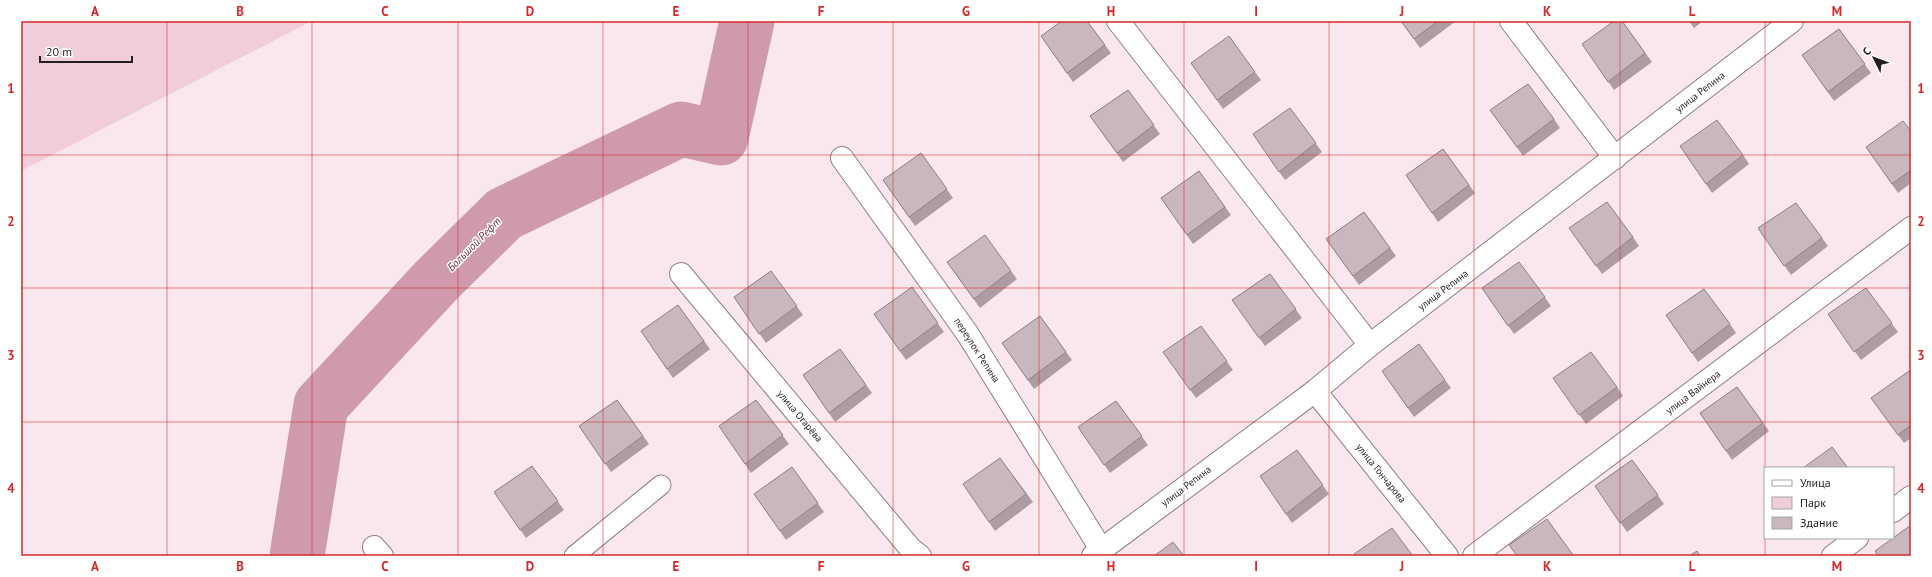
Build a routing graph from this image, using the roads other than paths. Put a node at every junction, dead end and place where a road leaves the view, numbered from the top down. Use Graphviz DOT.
graph roads {
  1 [pos="1118,21"];
  2 [pos="1511,21"];
  3 [pos="1792,21"];
  4 [pos="842,158"];
  5 [pos="1616,158"];
  6 [pos="1911,228"];
  7 [pos="681,274"];
  8 [pos="1370,346"];
  9 [pos="1315,391"];
  10 [pos="661,485"];
  11 [pos="1911,497"];
  12 [pos="1894,510"];
  13 [pos="1856,539"];
  14 [pos="1097,553"];
  15 [pos="574,556"];
  16 [pos="920,556"];
  17 [pos="1447,556"];
  18 [pos="1474,556"];
  19 [pos="1833,556"];
  1 -- 8 [label="street"];
  2 -- 5 [label="street"];
  3 -- 5 [label="street, улица Репина"];
  4 -- 14 [label="street, переулок Репина"];
  5 -- 8 [label="street, улица Репина"];
  6 -- 18 [label="street, улица Вайнера"];
  7 -- 16 [label="street, улица Огарёва"];
  8 -- 9 [label="street, улица Репина"];
  9 -- 14 [label="street, улица Репина"];
  9 -- 17 [label="street, улица Гончарова"];
  10 -- 15 [label="lane"];
  11 -- 12 [label="street"];
  13 -- 19 [label="street"];
}
